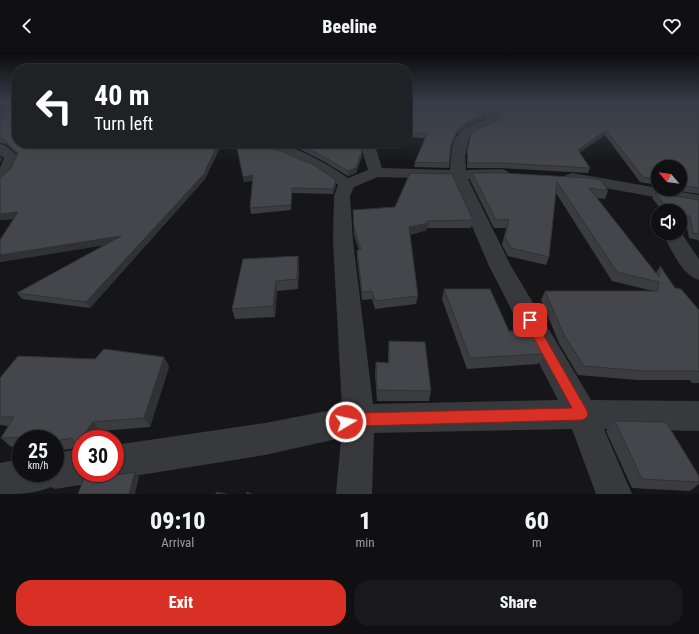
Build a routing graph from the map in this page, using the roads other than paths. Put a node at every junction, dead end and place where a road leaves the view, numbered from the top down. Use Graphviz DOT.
graph roads {
  1 [pos="488,123"];
  2 [pos="0,148"];
  3 [pos="277,148"];
  4 [pos="369,148"];
  5 [pos="376,172"];
  6 [pos="516,174"];
  7 [pos="458,175"];
  8 [pos="555,176"];
  9 [pos="0,178"];
  10 [pos="348,184"];
  11 [pos="650,191"];
  12 [pos="699,200"];
  13 [pos="656,204"];
  14 [pos="676,240"];
  15 [pos="699,273"];
  16 [pos="582,414"];
  17 [pos="699,416"];
  18 [pos="359,419"];
  19 [pos="124,461"];
  20 [pos="12,479"];
  21 [pos="0,481"];
  22 [pos="354,494"];
  23 [pos="614,494"];
  1 -- 7 [label="street"];
  2 -- 9 [label="street"];
  3 -- 10 [label="street"];
  4 -- 5 [label="street"];
  5 -- 7 [label="street"];
  5 -- 10 [label="street"];
  6 -- 7 [label="street"];
  7 -- 16 [label="street"];
  8 -- 11 [label="street"];
  10 -- 18 [label="street"];
  11 -- 12 [label="street"];
  11 -- 13 [label="street"];
  14 -- 15 [label="street"];
  16 -- 17 [label="street"];
  16 -- 18 [label="street"];
  16 -- 23 [label="street"];
  18 -- 19 [label="street"];
  18 -- 22 [label="street"];
  20 -- 21 [label="street"];
}
